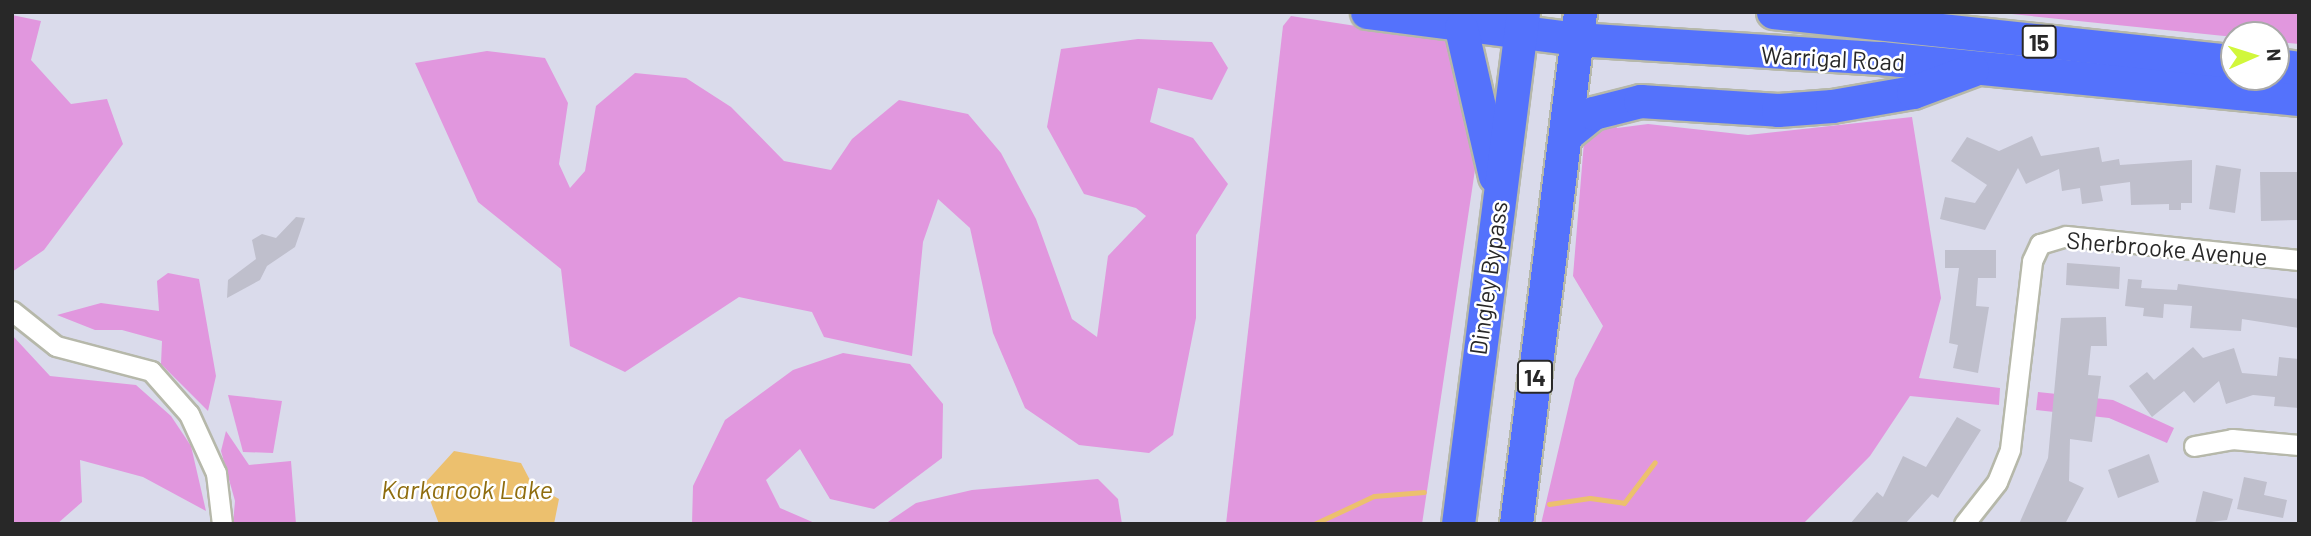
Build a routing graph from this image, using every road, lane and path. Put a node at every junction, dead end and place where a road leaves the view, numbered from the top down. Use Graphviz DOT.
graph roads {
  1 [pos="1367,12"];
  2 [pos="1773,12"];
  3 [pos="1521,23"];
  4 [pos="1579,25"];
  5 [pos="1461,28"];
  6 [pos="2220,60"];
  7 [pos="1981,67"];
  8 [pos="2299,99"];
  9 [pos="1566,135"];
  10 [pos="1500,195"];
  11 [pos="2299,260"];
  12 [pos="12,311"];
  13 [pos="2299,445"];
  14 [pos="2194,446"];
  15 [pos="222,524"];
  16 [pos="1458,524"];
  17 [pos="1516,524"];
  18 [pos="1964,524"];
  1 -- 5 [label="highway, Warrigal Road / 15"];
  2 -- 6 [label="highway, Warrigal Road / 15"];
  3 -- 4 [label="highway, Warrigal Road / 15"];
  3 -- 5 [label="highway, Warrigal Road / 15"];
  3 -- 10 [label="highway, Dingley Bypass"];
  4 -- 7 [label="highway, Warrigal Road / 15"];
  4 -- 9 [label="highway, 14"];
  5 -- 10 [label="highway"];
  7 -- 8 [label="highway, Warrigal Road / 15"];
  7 -- 9 [label="highway"];
  9 -- 17 [label="highway, 14"];
  10 -- 16 [label="highway, Dingley Bypass"];
  11 -- 18 [label="street, Sherbrooke Avenue"];
  12 -- 15 [label="street"];
  13 -- 14 [label="street"];
}
